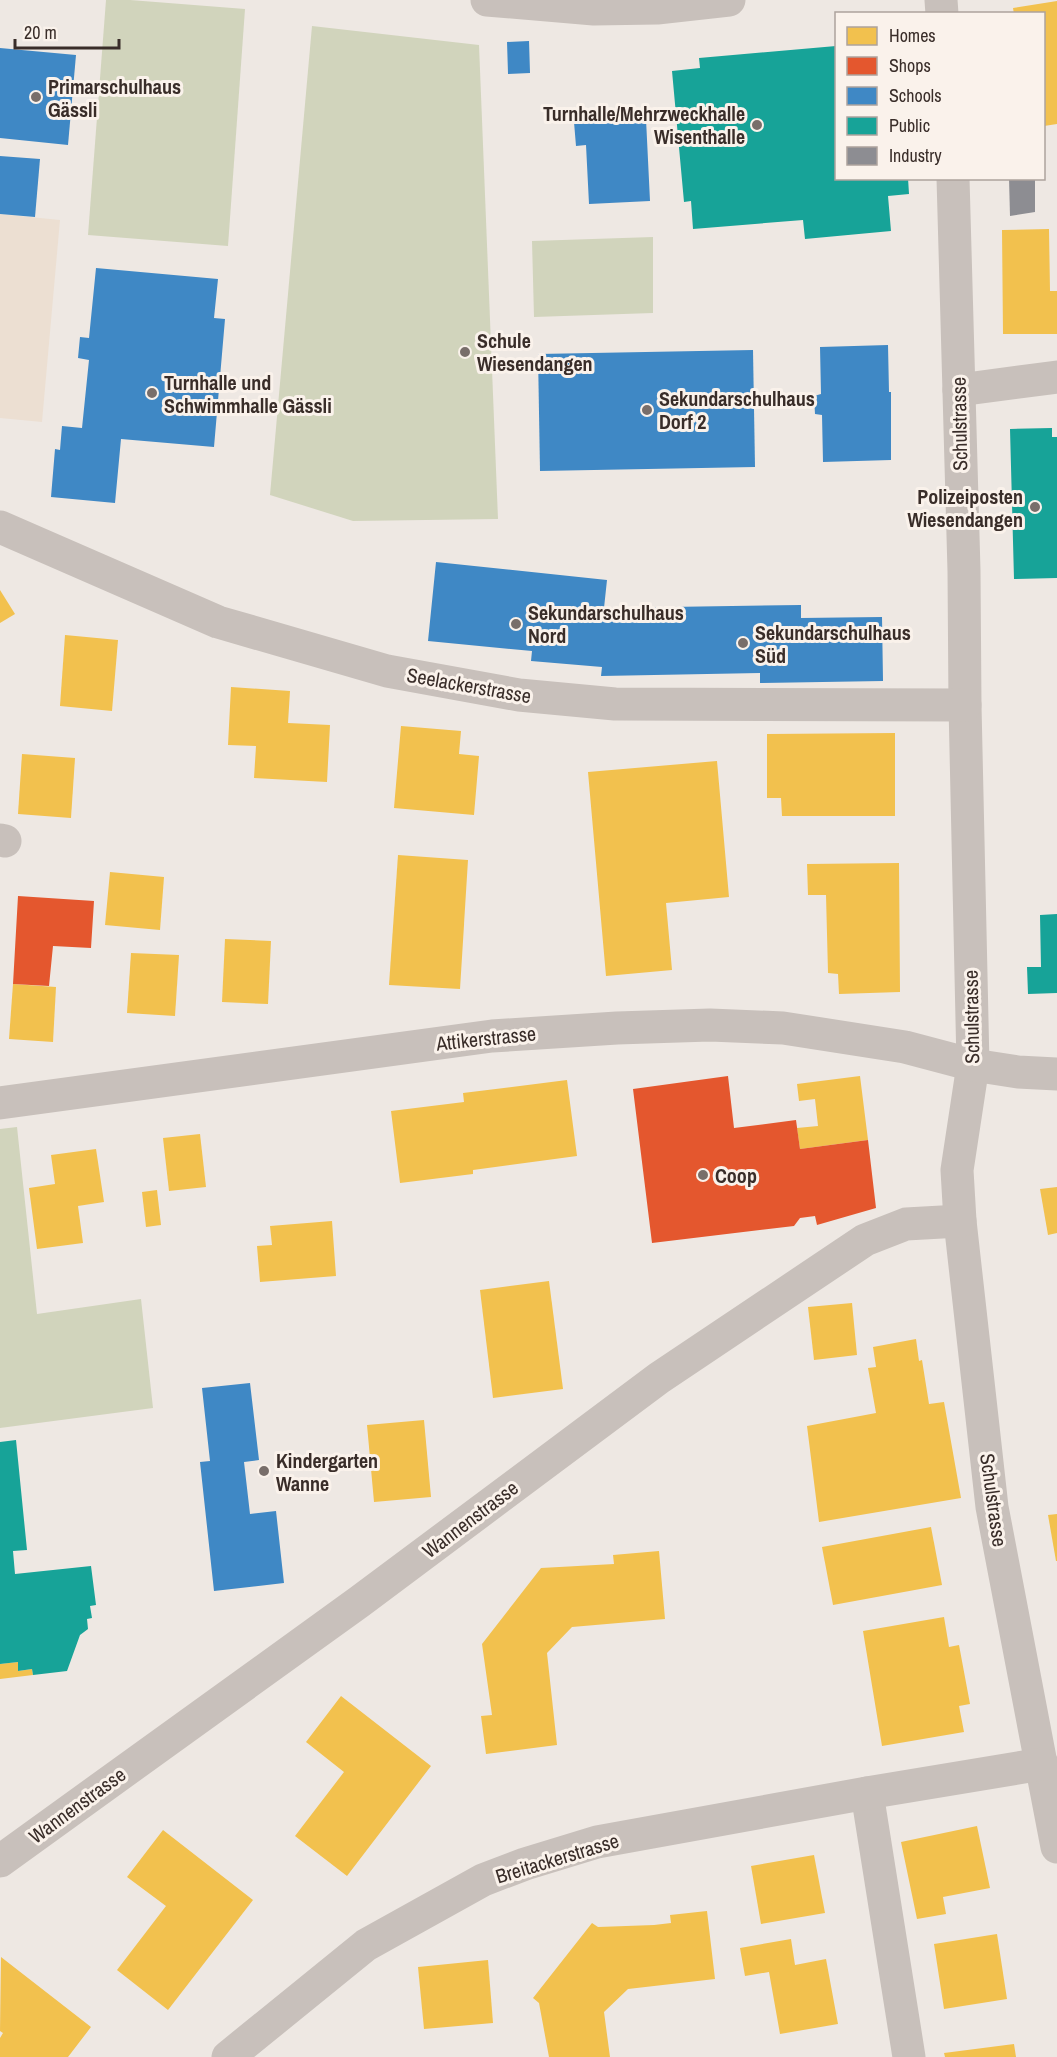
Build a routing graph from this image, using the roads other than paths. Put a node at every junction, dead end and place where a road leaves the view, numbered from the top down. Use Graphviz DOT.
graph roads {
  1 [pos="487,0"];
  2 [pos="729,0"];
  3 [pos="953,180"];
  4 [pos="1057,377"];
  5 [pos="959,390"];
  6 [pos="0,526"];
  7 [pos="965,705"];
  8 [pos="973,1065"];
  9 [pos="1057,1074"];
  10 [pos="0,1103"];
  11 [pos="960,1221"];
  12 [pos="1042,1764"];
  13 [pos="867,1793"];
  14 [pos="1057,1848"];
  15 [pos="0,1861"];
  16 [pos="228,2057"];
  17 [pos="909,2057"];
  1 -- 2 [label="street"];
  3 -- 5 [label="street, Schulstrasse"];
  4 -- 5 [label="street"];
  5 -- 7 [label="street, Schulstrasse"];
  6 -- 7 [label="street, Seelackerstrasse"];
  7 -- 8 [label="street, Schulstrasse"];
  8 -- 9 [label="street, Attikerstrasse"];
  8 -- 10 [label="street, Attikerstrasse"];
  8 -- 11 [label="street, Schulstrasse"];
  11 -- 12 [label="street, Schulstrasse"];
  11 -- 15 [label="street, Wannenstrasse"];
  12 -- 13 [label="street, Breitackerstrasse"];
  12 -- 14 [label="street, Schulstrasse"];
  13 -- 16 [label="street, Breitackerstrasse"];
  13 -- 17 [label="street"];
}
